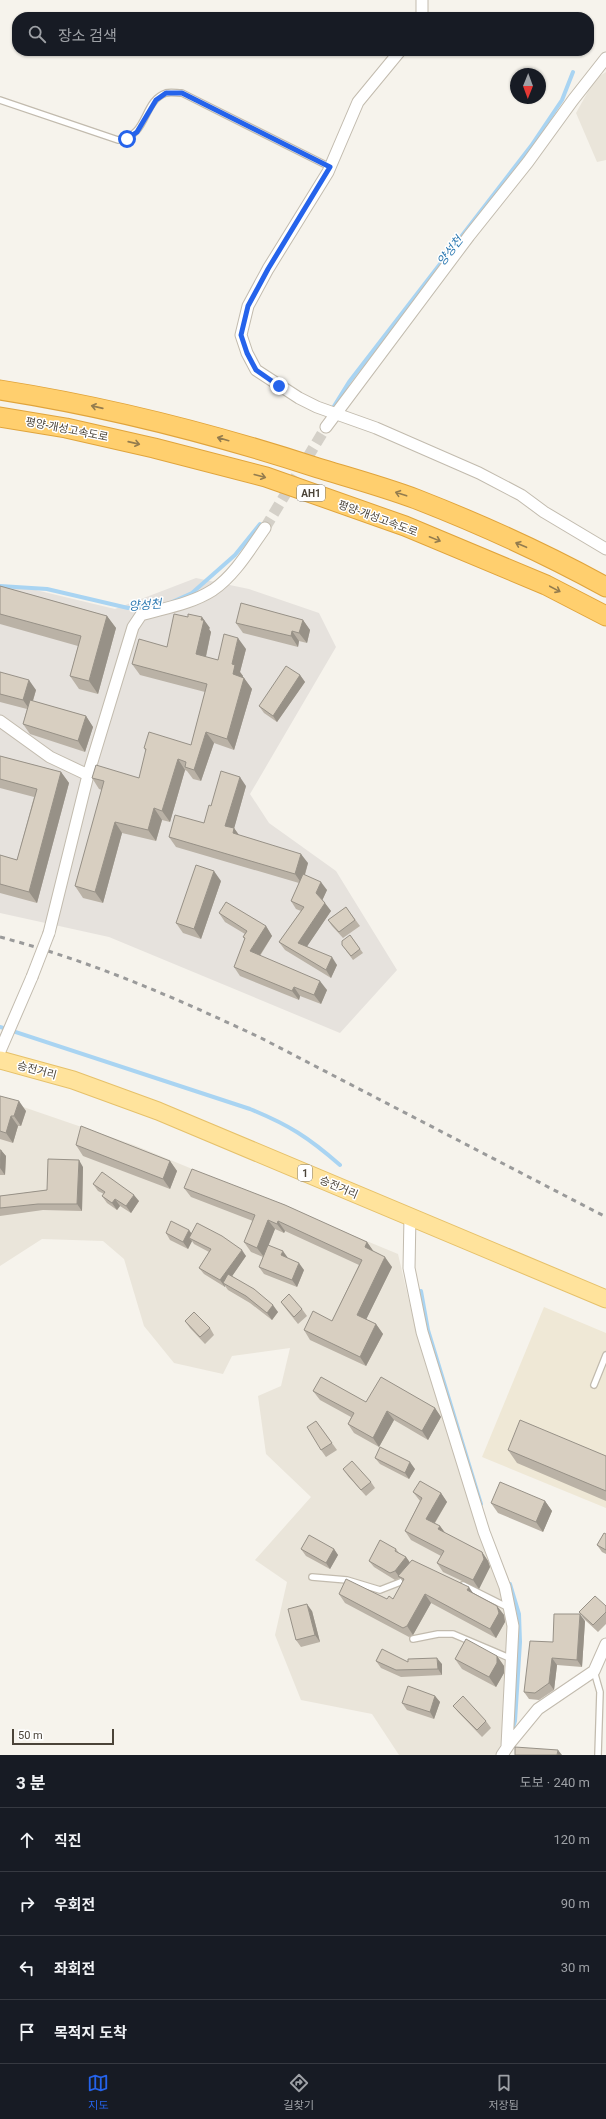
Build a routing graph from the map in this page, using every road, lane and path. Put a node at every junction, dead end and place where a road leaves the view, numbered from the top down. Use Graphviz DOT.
graph roads {
  1 [pos="422,0"];
  2 [pos="422,12"];
  3 [pos="396,56"];
  4 [pos="606,58"];
  5 [pos="0,100"];
  6 [pos="330,167"];
  7 [pos="0,390"];
  8 [pos="335,413"];
  9 [pos="0,417"];
  10 [pos="326,427"];
  11 [pos="265,528"];
  12 [pos="606,548"];
  13 [pos="606,587"];
  14 [pos="606,616"];
  15 [pos="0,721"];
  16 [pos="88,775"];
  17 [pos="0,1051"];
  18 [pos="0,1060"];
  19 [pos="410,1216"];
  20 [pos="606,1299"];
  21 [pos="606,1355"];
  22 [pos="594,1385"];
  23 [pos="411,1569"];
  24 [pos="312,1577"];
  25 [pos="453,1581"];
  26 [pos="509,1608"];
  27 [pos="414,1639"];
  28 [pos="606,1644"];
  29 [pos="512,1659"];
  30 [pos="594,1671"];
  31 [pos="505,1750"];
  32 [pos="598,1755"];
  1 -- 2 [label="street"];
  3 -- 6 [label="street"];
  4 -- 8 [label="street"];
  5 -- 6 [label="lane"];
  6 -- 8 [label="street"];
  13 -- 7 [label="highway, AH1, one-way"];
  8 -- 10 [label="street"];
  8 -- 12 [label="street"];
  9 -- 14 [label="highway, 평양-개성고속도로 / AH1, one-way"];
  11 -- 16 [label="street"];
  15 -- 16 [label="street"];
  16 -- 17 [label="street, bridge"];
  18 -- 19 [label="main road, 승전거리 / 1"];
  19 -- 20 [label="main road, 승전거리 / 1"];
  19 -- 26 [label="street"];
  21 -- 22 [label="lane"];
  23 -- 24 [label="lane"];
  25 -- 26 [label="lane"];
  26 -- 29 [label="street"];
  27 -- 29 [label="lane"];
  28 -- 30 [label="street"];
  29 -- 31 [label="street"];
  30 -- 31 [label="street"];
  30 -- 32 [label="lane"];
}
